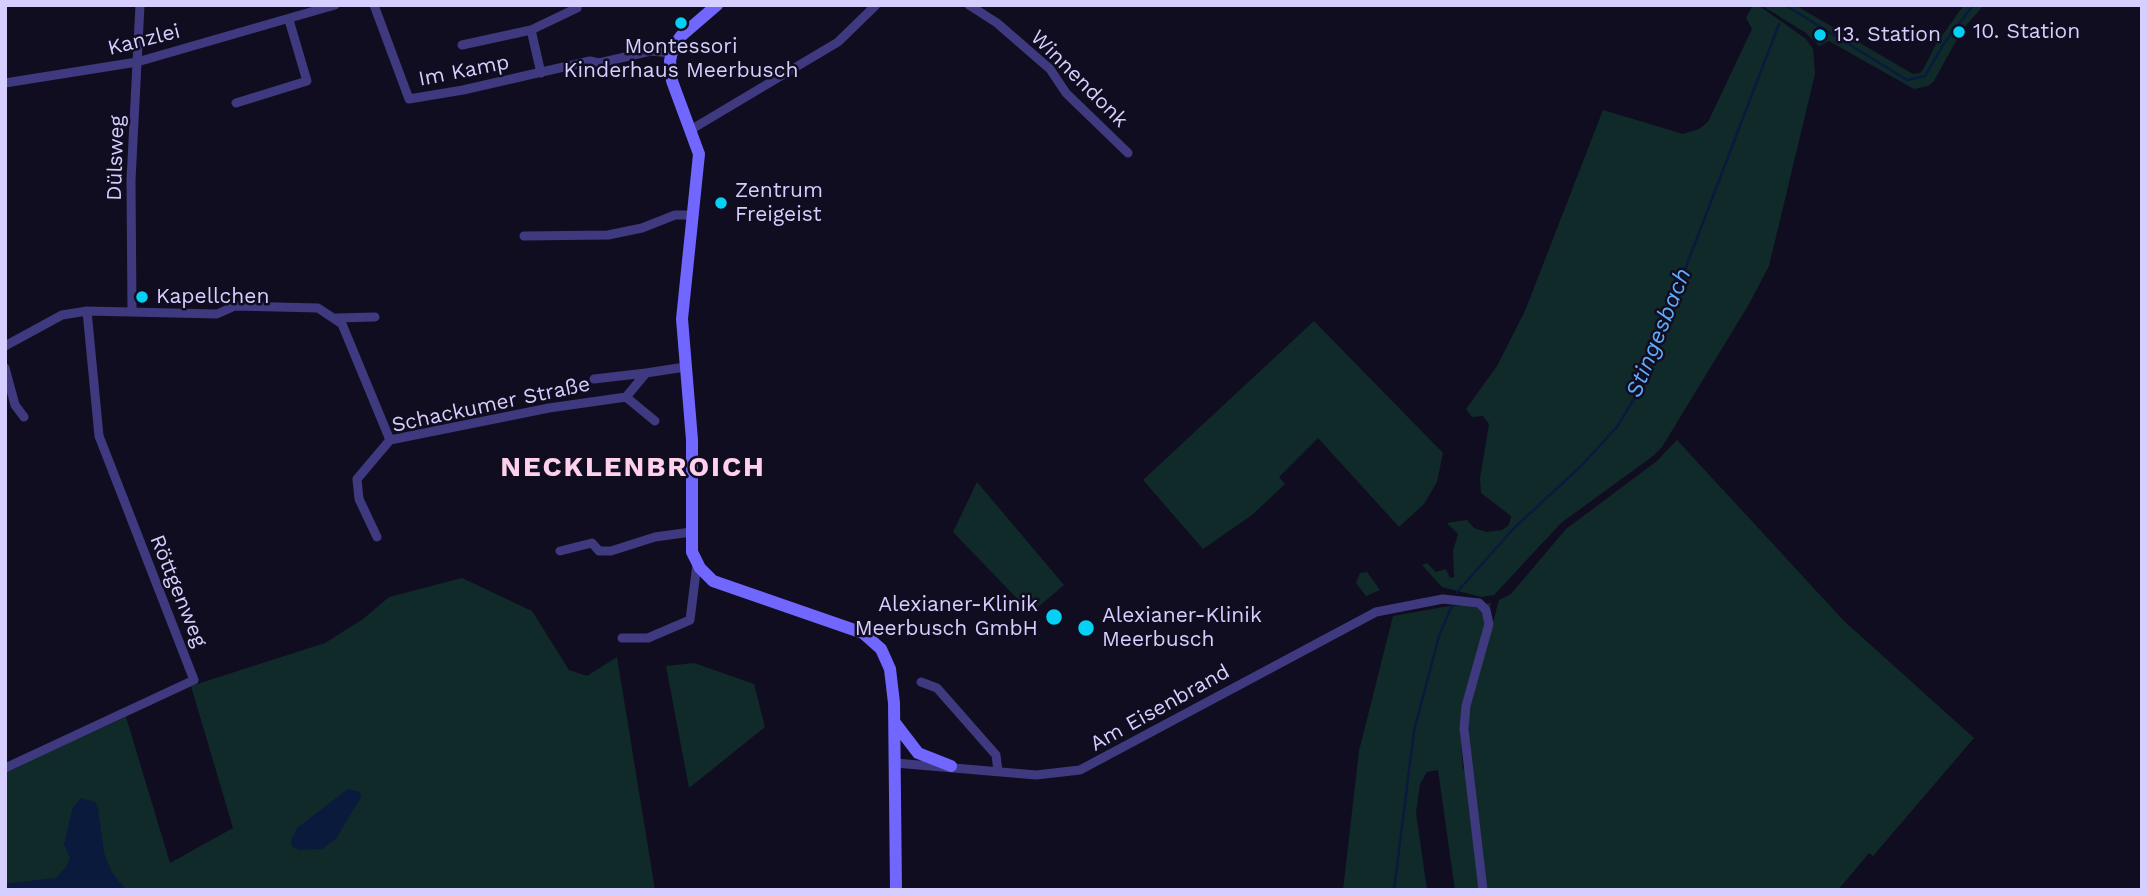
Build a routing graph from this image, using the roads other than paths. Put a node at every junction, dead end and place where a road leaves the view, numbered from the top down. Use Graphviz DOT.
graph roads {
  1 [pos="140,5"];
  2 [pos="335,5"];
  3 [pos="374,5"];
  4 [pos="576,5"];
  5 [pos="717,5"];
  6 [pos="876,5"];
  7 [pos="970,5"];
  8 [pos="289,20"];
  9 [pos="531,30"];
  10 [pos="462,45"];
  11 [pos="671,53"];
  12 [pos="137,62"];
  13 [pos="541,74"];
  14 [pos="5,83"];
  15 [pos="236,103"];
  16 [pos="692,129"];
  17 [pos="1128,153"];
  18 [pos="694,215"];
  19 [pos="524,236"];
  20 [pos="87,312"];
  21 [pos="132,312"];
  22 [pos="375,317"];
  23 [pos="336,318"];
  24 [pos="5,346"];
  25 [pos="685,367"];
  26 [pos="5,368"];
  27 [pos="646,373"];
  28 [pos="594,379"];
  29 [pos="626,397"];
  30 [pos="24,417"];
  31 [pos="655,421"];
  32 [pos="390,440"];
  33 [pos="691,532"];
  34 [pos="377,537"];
  35 [pos="560,551"];
  36 [pos="697,564"];
  37 [pos="622,638"];
  38 [pos="921,682"];
  39 [pos="894,721"];
  40 [pos="895,764"];
  41 [pos="951,766"];
  42 [pos="5,768"];
  43 [pos="998,771"];
  44 [pos="896,890"];
  45 [pos="1483,890"];
  1 -- 12 [label="street, Dülsweg"];
  2 -- 8 [label="street, Kanzlei"];
  3 -- 13 [label="street, Im Kamp"];
  4 -- 9 [label="street"];
  5 -- 11 [label="main road"];
  6 -- 16 [label="street"];
  7 -- 17 [label="street, Winnendonk"];
  8 -- 12 [label="street, Kanzlei"];
  8 -- 15 [label="street"];
  9 -- 10 [label="street, Im Kamp"];
  9 -- 13 [label="street, Im Kamp"];
  11 -- 13 [label="street, Im Kamp"];
  11 -- 16 [label="main road"];
  12 -- 14 [label="street, Kanzlei"];
  12 -- 21 [label="street, Dülsweg"];
  16 -- 18 [label="main road"];
  18 -- 19 [label="street"];
  18 -- 25 [label="main road"];
  20 -- 21 [label="street"];
  20 -- 24 [label="street"];
  20 -- 42 [label="street, Röttgenweg"];
  21 -- 23 [label="street"];
  22 -- 23 [label="street"];
  23 -- 32 [label="street"];
  25 -- 27 [label="street, Schackumer Straße"];
  25 -- 33 [label="main road"];
  26 -- 30 [label="street"];
  27 -- 28 [label="street, Schackumer Straße"];
  27 -- 29 [label="street"];
  29 -- 31 [label="street"];
  29 -- 32 [label="street, Schackumer Straße"];
  32 -- 34 [label="street, Schackumer Straße"];
  33 -- 35 [label="street"];
  33 -- 36 [label="main road"];
  36 -- 37 [label="street"];
  36 -- 39 [label="main road"];
  38 -- 43 [label="street"];
  39 -- 40 [label="main road"];
  39 -- 41 [label="main road"];
  40 -- 41 [label="street, Am Eisenbrand"];
  40 -- 44 [label="main road"];
  41 -- 43 [label="street, Am Eisenbrand"];
  43 -- 45 [label="street, Am Eisenbrand"];
}
